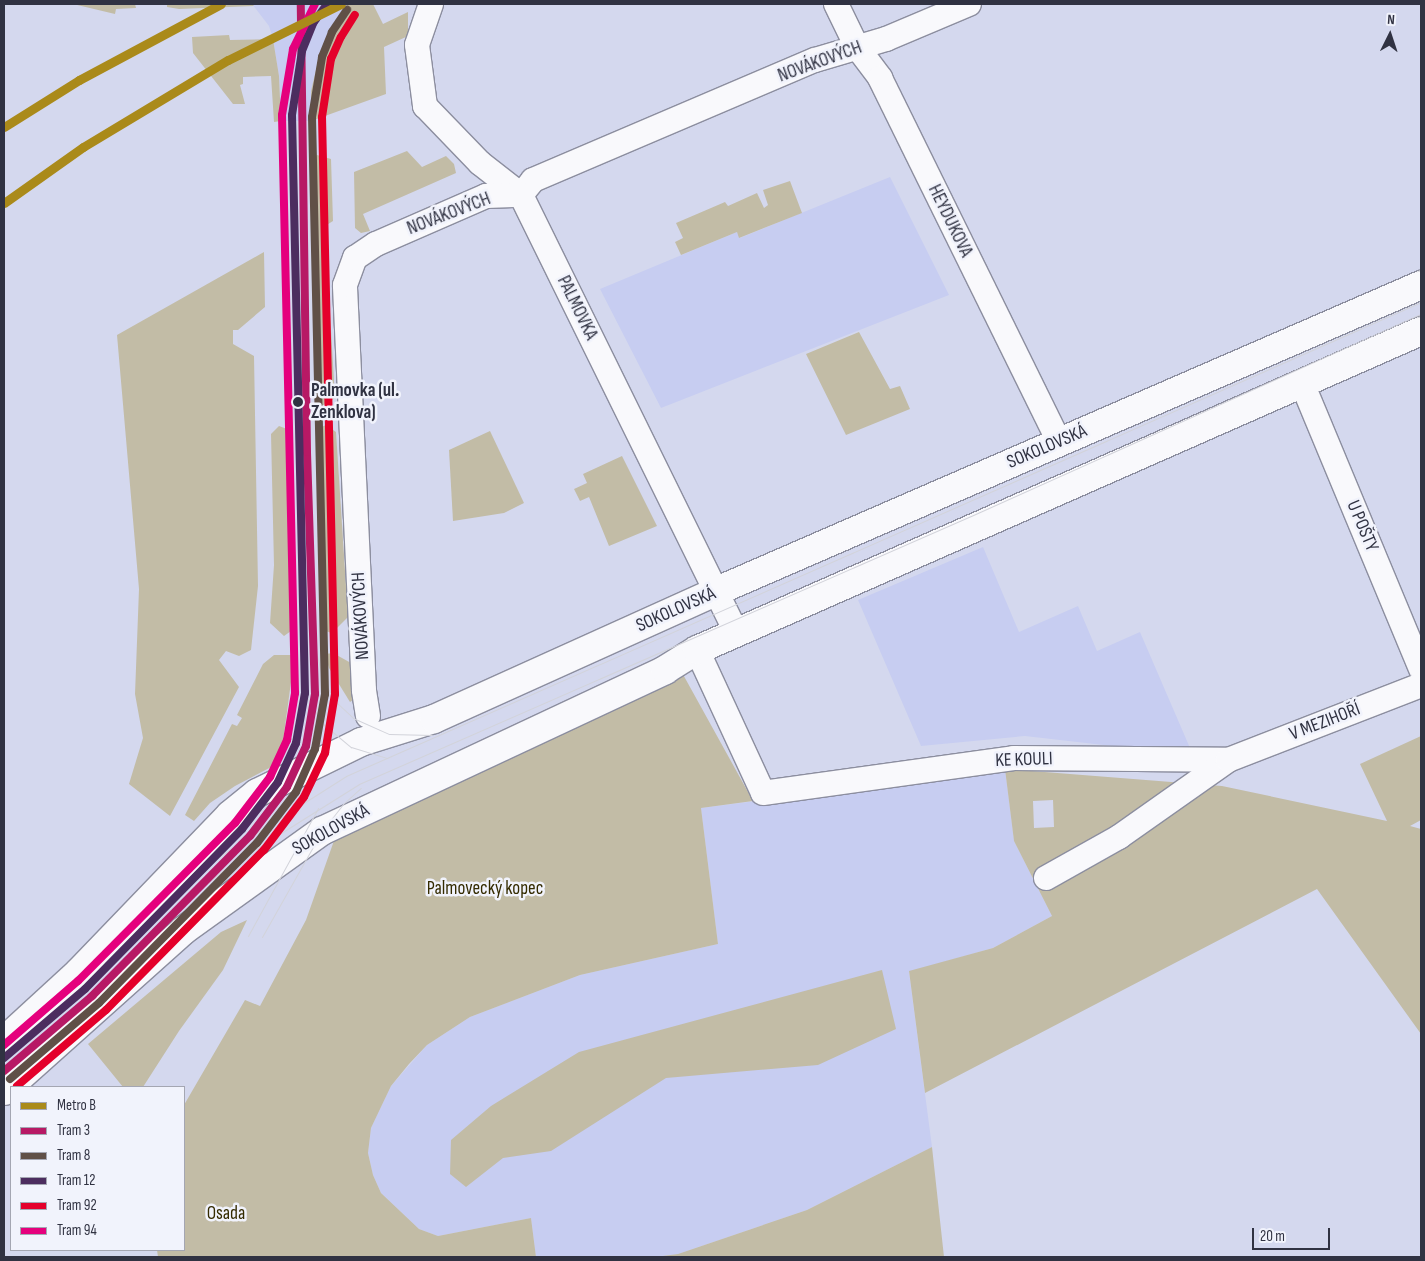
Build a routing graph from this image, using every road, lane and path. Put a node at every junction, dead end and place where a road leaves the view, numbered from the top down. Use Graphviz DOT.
graph roads {
  1 [pos="431,4"];
  2 [pos="836,4"];
  3 [pos="969,4"];
  4 [pos="857,47"];
  5 [pos="521,195"];
  6 [pos="1421,285"];
  7 [pos="1421,331"];
  8 [pos="1302,383"];
  9 [pos="1059,442"];
  10 [pos="717,591"];
  11 [pos="736,632"];
  12 [pos="696,650"];
  13 [pos="1421,669"];
  14 [pos="1421,685"];
  15 [pos="368,716"];
  16 [pos="1228,760"];
  17 [pos="1046,878"];
  18 [pos="4,1041"];
  19 [pos="4,1091"];
  1 -- 5 [label="street, PALMOVKA"];
  2 -- 4 [label="street, HEYDUKOVA"];
  3 -- 4 [label="street, NOVÁKOVÝCH"];
  4 -- 5 [label="street, NOVÁKOVÝCH"];
  4 -- 9 [label="street, HEYDUKOVA"];
  5 -- 10 [label="street, PALMOVKA"];
  5 -- 15 [label="street, NOVÁKOVÝCH"];
  6 -- 9 [label="main road, SOKOLOVSKÁ"];
  7 -- 8 [label="main road, SOKOLOVSKÁ"];
  8 -- 11 [label="main road, SOKOLOVSKÁ"];
  8 -- 13 [label="street, U POŠTY"];
  9 -- 10 [label="main road, SOKOLOVSKÁ"];
  10 -- 11 [label="street, PALMOVKA"];
  10 -- 18 [label="main road, SOKOLOVSKÁ"];
  11 -- 12 [label="main road, SOKOLOVSKÁ"];
  12 -- 16 [label="street, KE KOULI"];
  12 -- 19 [label="main road, SOKOLOVSKÁ"];
  14 -- 16 [label="street, V MEZIHOŘÍ"];
  16 -- 17 [label="street"];
}
